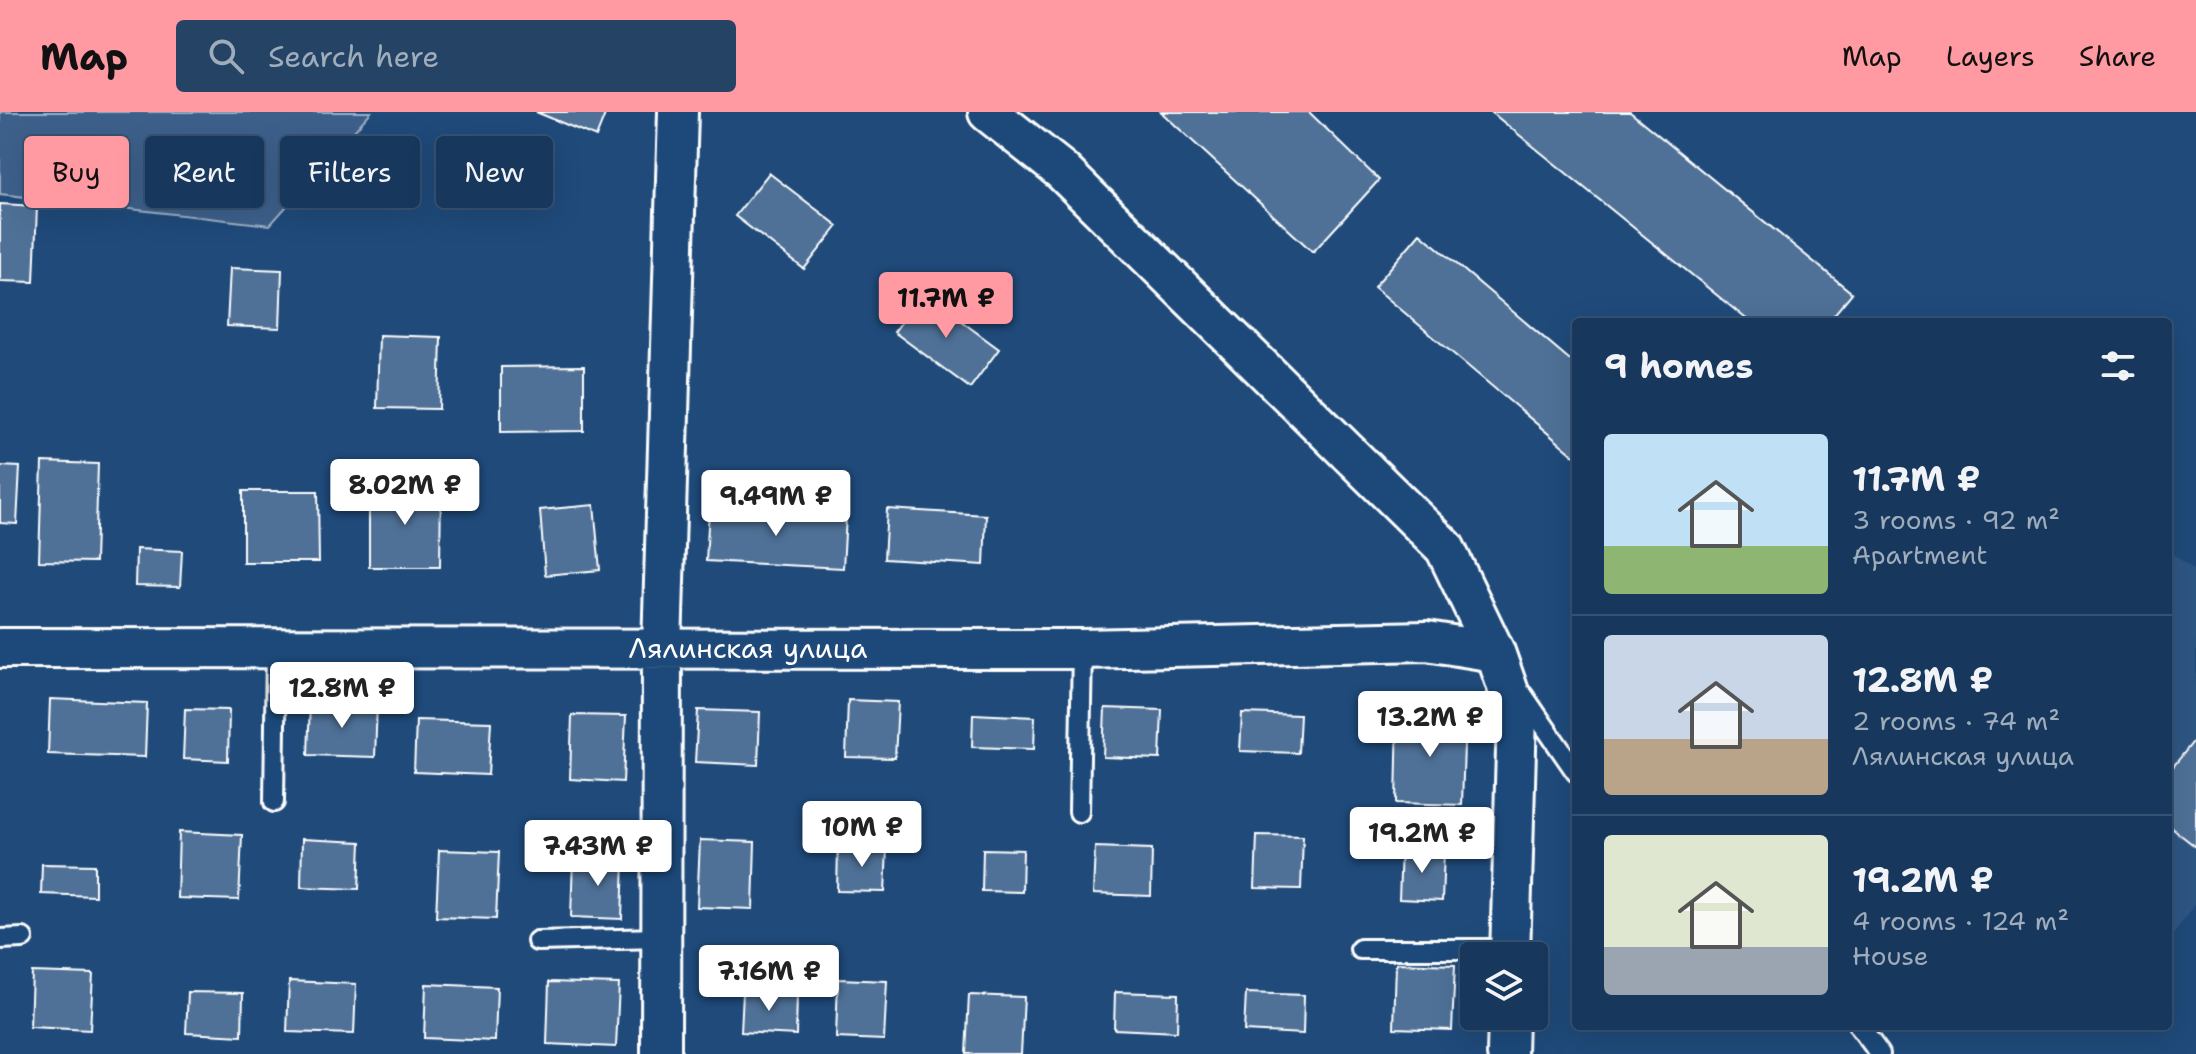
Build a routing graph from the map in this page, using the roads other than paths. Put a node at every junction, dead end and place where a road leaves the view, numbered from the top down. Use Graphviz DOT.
graph roads {
  1 [pos="678,112"];
  2 [pos="988,112"];
  3 [pos="0,648"];
  4 [pos="662,648"];
  5 [pos="276,649"];
  6 [pos="1082,649"];
  7 [pos="1495,652"];
  8 [pos="1572,766"];
  9 [pos="274,802"];
  10 [pos="1079,812"];
  11 [pos="23,938"];
  12 [pos="660,938"];
  13 [pos="0,939"];
  14 [pos="537,941"];
  15 [pos="1510,942"];
  16 [pos="1360,949"];
  17 [pos="1460,951"];
  18 [pos="1508,1030"];
  19 [pos="1862,1030"];
  20 [pos="661,1054"];
  21 [pos="1507,1054"];
  22 [pos="1880,1054"];
  1 -- 4 [label="street"];
  2 -- 7 [label="street"];
  3 -- 5 [label="street, Лялинская улица"];
  4 -- 5 [label="street, Лялинская улица"];
  4 -- 6 [label="street, Лялинская улица"];
  4 -- 12 [label="street"];
  5 -- 9 [label="lane"];
  6 -- 7 [label="street, Лялинская улица"];
  6 -- 10 [label="lane"];
  7 -- 8 [label="lane"];
  7 -- 15 [label="street"];
  11 -- 13 [label="lane"];
  12 -- 14 [label="lane"];
  12 -- 20 [label="street"];
  16 -- 17 [label="lane"];
  18 -- 21 [label="street"];
  19 -- 22 [label="lane"];
}
